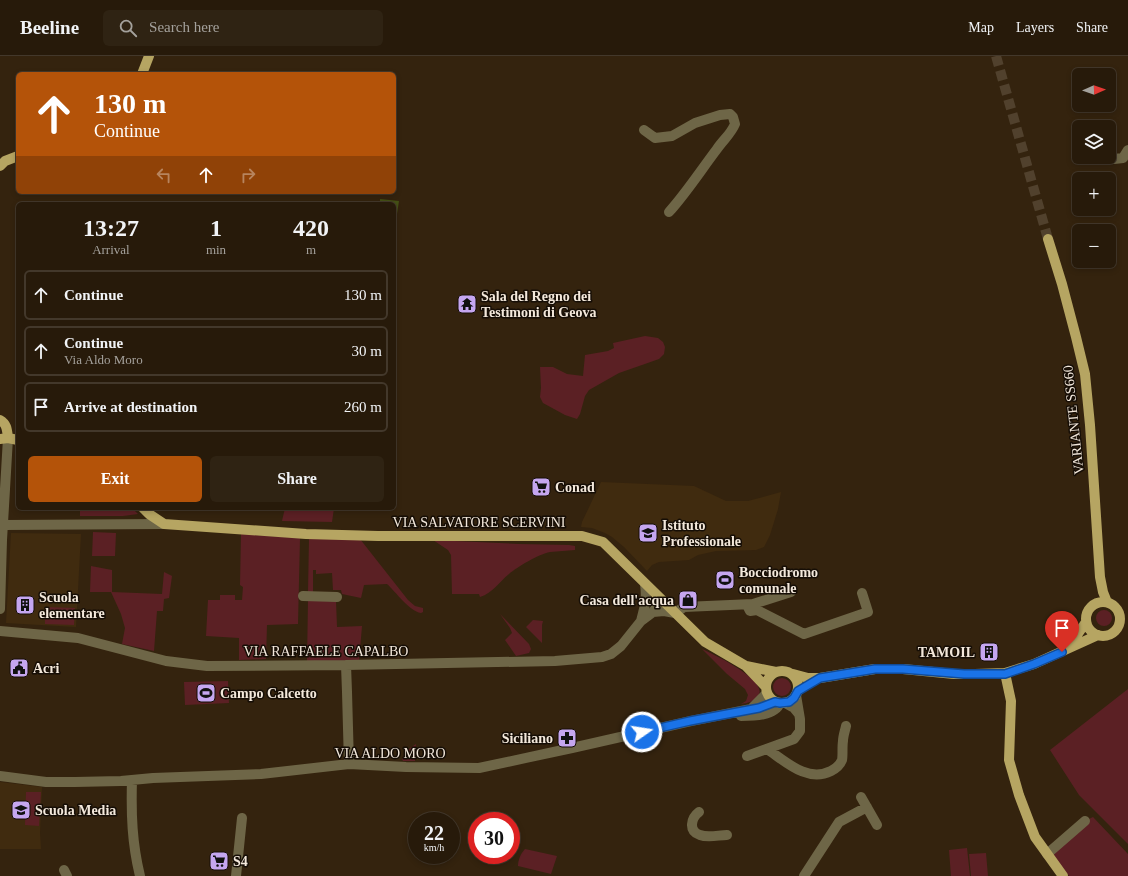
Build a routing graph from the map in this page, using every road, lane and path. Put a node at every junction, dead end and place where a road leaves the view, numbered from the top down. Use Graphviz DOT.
graph roads {
  1 [pos="149,56"];
  2 [pos="143,72"];
  3 [pos="644,130"];
  4 [pos="1128,150"];
  5 [pos="16,157"];
  6 [pos="1116,159"];
  7 [pos="0,166"];
  8 [pos="669,212"];
  9 [pos="1048,239"];
  10 [pos="0,420"];
  11 [pos="4,438"];
  12 [pos="16,440"];
  13 [pos="145,510"];
  14 [pos="164,524"];
  15 [pos="3,525"];
  16 [pos="1,540"];
  17 [pos="1100,577"];
  18 [pos="645,584"];
  19 [pos="791,592"];
  20 [pos="862,593"];
  21 [pos="303,596"];
  22 [pos="337,597"];
  23 [pos="659,598"];
  24 [pos="1110,603"];
  25 [pos="747,604"];
  26 [pos="1092,605"];
  27 [pos="650,608"];
  28 [pos="0,609"];
  29 [pos="1128,612"];
  30 [pos="675,613"];
  31 [pos="1124,620"];
  32 [pos="1086,622"];
  33 [pos="0,631"];
  34 [pos="1098,635"];
  35 [pos="1062,652"];
  36 [pos="346,665"];
  37 [pos="746,666"];
  38 [pos="776,672"];
  39 [pos="793,674"];
  40 [pos="1005,674"];
  41 [pos="820,678"];
  42 [pos="766,690"];
  43 [pos="797,693"];
  44 [pos="780,703"];
  45 [pos="750,709"];
  46 [pos="799,714"];
  47 [pos="707,718"];
  48 [pos="846,726"];
  49 [pos="767,748"];
  50 [pos="747,756"];
  51 [pos="348,764"];
  52 [pos="0,776"];
  53 [pos="132,780"];
  54 [pos="861,797"];
  55 [pos="867,807"];
  56 [pos="699,812"];
  57 [pos="242,818"];
  58 [pos="1085,821"];
  59 [pos="877,825"];
  60 [pos="727,835"];
  61 [pos="1047,854"];
  62 [pos="140,876"];
  63 [pos="236,876"];
  64 [pos="804,876"];
  65 [pos="1063,876"];
  1 -- 2 [label="main road"];
  3 -- 8 [label="street"];
  4 -- 6 [label="street"];
  5 -- 7 [label="main road"];
  9 -- 17 [label="main road, VARIANTE SS660"];
  10 -- 11 [label="main road"];
  11 -- 12 [label="main road"];
  11 -- 15 [label="street"];
  13 -- 14 [label="main road"];
  14 -- 15 [label="street"];
  14 -- 18 [label="main road, VIA SALVATORE SCERVINI"];
  15 -- 16 [label="street"];
  16 -- 28 [label="street"];
  17 -- 24 [label="main road, VARIANTE SS660"];
  17 -- 26 [label="main road"];
  18 -- 23 [label="main road, VIA SALVATORE SCERVINI"];
  18 -- 27 [label="street"];
  19 -- 25 [label="street"];
  20 -- 25 [label="street"];
  21 -- 22 [label="street"];
  23 -- 27 [label="street, VIA RAFFAELE CAPALBO"];
  23 -- 30 [label="main road, VIA SALVATORE SCERVINI"];
  24 -- 26 [label="main road"];
  24 -- 29 [label="main road"];
  24 -- 31 [label="main road"];
  25 -- 30 [label="street"];
  26 -- 32 [label="main road"];
  27 -- 30 [label="street"];
  27 -- 36 [label="street, VIA RAFFAELE CAPALBO"];
  30 -- 37 [label="main road, VIA SALVATORE SCERVINI"];
  31 -- 34 [label="main road"];
  32 -- 34 [label="main road"];
  32 -- 35 [label="main road"];
  33 -- 36 [label="street, VIA RAFFAELE CAPALBO"];
  34 -- 35 [label="main road"];
  35 -- 40 [label="main road"];
  36 -- 51 [label="street"];
  37 -- 38 [label="main road"];
  37 -- 42 [label="main road"];
  38 -- 39 [label="main road"];
  38 -- 42 [label="main road"];
  39 -- 41 [label="main road"];
  39 -- 43 [label="main road"];
  40 -- 41 [label="main road"];
  40 -- 61 [label="main road"];
  41 -- 43 [label="main road"];
  42 -- 44 [label="main road"];
  42 -- 45 [label="street"];
  43 -- 44 [label="main road"];
  43 -- 46 [label="street"];
  44 -- 45 [label="street, VIA ALDO MORO"];
  44 -- 46 [label="street"];
  44 -- 47 [label="street"];
  45 -- 47 [label="street, VIA ALDO MORO"];
  46 -- 49 [label="street"];
  47 -- 51 [label="street, VIA ALDO MORO"];
  48 -- 49 [label="street"];
  49 -- 50 [label="street"];
  51 -- 53 [label="street, VIA ALDO MORO"];
  52 -- 53 [label="street, VIA ALDO MORO"];
  53 -- 62 [label="street"];
  54 -- 55 [label="street"];
  55 -- 59 [label="street"];
  55 -- 64 [label="street"];
  56 -- 60 [label="street"];
  57 -- 63 [label="street"];
  58 -- 61 [label="street"];
  61 -- 65 [label="main road"];
}
